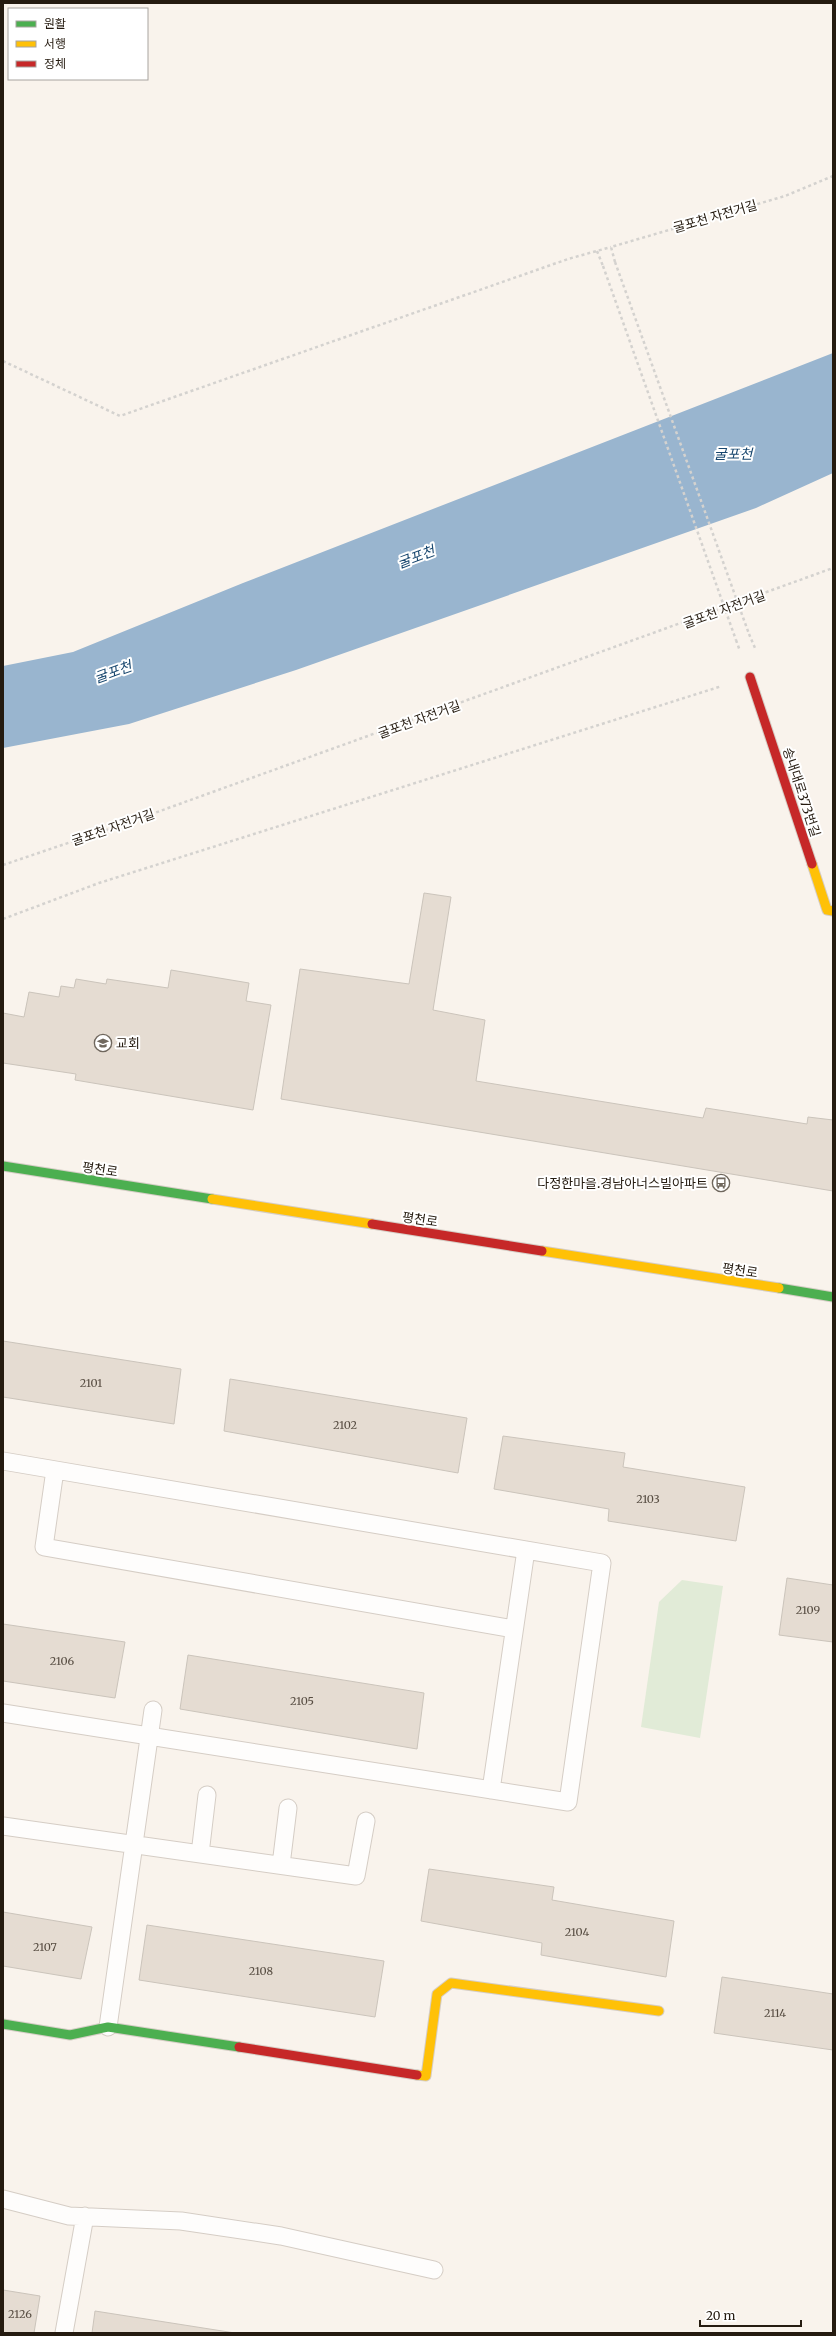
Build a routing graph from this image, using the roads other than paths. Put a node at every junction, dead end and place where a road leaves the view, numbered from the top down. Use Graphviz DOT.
graph roads {
  1 [pos="750,677"];
  2 [pos="833,911"];
  3 [pos="3,1166"];
  4 [pos="833,1297"];
  5 [pos="3,1461"];
  6 [pos="55,1470"];
  7 [pos="526,1550"];
  8 [pos="514,1628"];
  9 [pos="153,1710"];
  10 [pos="3,1713"];
  11 [pos="150,1736"];
  12 [pos="491,1790"];
  13 [pos="207,1795"];
  14 [pos="288,1808"];
  15 [pos="366,1821"];
  16 [pos="3,1826"];
  17 [pos="134,1845"];
  18 [pos="200,1854"];
  19 [pos="281,1865"];
  20 [pos="659,2011"];
  21 [pos="3,2024"];
  22 [pos="108,2027"];
  23 [pos="3,2199"];
  24 [pos="85,2216"];
  25 [pos="434,2270"];
  26 [pos="64,2333"];
  1 -- 2 [label="street, 송내대로373번길"];
  3 -- 4 [label="street, 평천로"];
  5 -- 6 [label="lane"];
  6 -- 7 [label="lane"];
  6 -- 8 [label="lane"];
  7 -- 8 [label="lane"];
  7 -- 12 [label="lane"];
  8 -- 12 [label="lane"];
  9 -- 11 [label="lane"];
  10 -- 11 [label="lane"];
  11 -- 12 [label="lane"];
  11 -- 17 [label="lane"];
  13 -- 18 [label="lane"];
  14 -- 19 [label="lane"];
  15 -- 19 [label="lane"];
  16 -- 17 [label="lane"];
  17 -- 18 [label="lane"];
  17 -- 22 [label="lane"];
  18 -- 19 [label="lane"];
  20 -- 22 [label="street"];
  21 -- 22 [label="street"];
  23 -- 24 [label="lane"];
  24 -- 25 [label="lane"];
  24 -- 26 [label="lane"];
}
